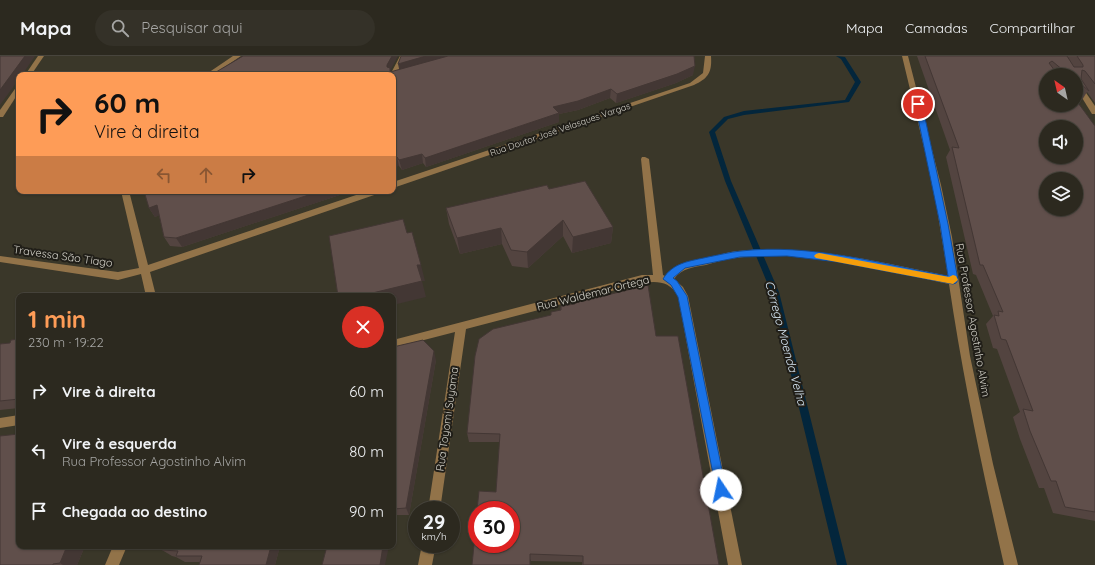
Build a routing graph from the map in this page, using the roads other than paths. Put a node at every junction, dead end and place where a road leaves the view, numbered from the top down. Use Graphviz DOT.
graph roads {
  1 [pos="41,56"];
  2 [pos="238,56"];
  3 [pos="403,56"];
  4 [pos="708,56"];
  5 [pos="905,56"];
  6 [pos="30,72"];
  7 [pos="213,72"];
  8 [pos="396,74"];
  9 [pos="16,91"];
  10 [pos="1083,93"];
  11 [pos="1095,112"];
  12 [pos="0,115"];
  13 [pos="645,160"];
  14 [pos="396,185"];
  15 [pos="126,194"];
  16 [pos="368,194"];
  17 [pos="0,258"];
  18 [pos="146,270"];
  19 [pos="663,278"];
  20 [pos="953,280"];
  21 [pos="150,293"];
  22 [pos="461,328"];
  23 [pos="396,343"];
  24 [pos="16,420"];
  25 [pos="0,423"];
  26 [pos="435,501"];
  27 [pos="119,549"];
  28 [pos="428,553"];
  29 [pos="112,565"];
  30 [pos="426,565"];
  31 [pos="735,565"];
  32 [pos="1011,565"];
  1 -- 6 [label="street"];
  2 -- 7 [label="street"];
  3 -- 8 [label="street"];
  4 -- 14 [label="street, Rua Doutor José Velasques Vargas"];
  5 -- 20 [label="street, Rua Professor Agostinho Alvim"];
  9 -- 12 [label="street"];
  10 -- 11 [label="street"];
  13 -- 19 [label="street"];
  15 -- 18 [label="street"];
  16 -- 18 [label="street"];
  17 -- 18 [label="street, Travessa São Tiago"];
  18 -- 21 [label="street"];
  19 -- 20 [label="street"];
  19 -- 22 [label="street, Rua Waldemar Ortega"];
  19 -- 31 [label="street"];
  20 -- 32 [label="street, Rua Professor Agostinho Alvim"];
  22 -- 23 [label="street, Rua Waldemar Ortega"];
  22 -- 26 [label="street, Rua Toyomi Suyama"];
  24 -- 25 [label="street"];
  27 -- 29 [label="street"];
  28 -- 30 [label="street"];
}
